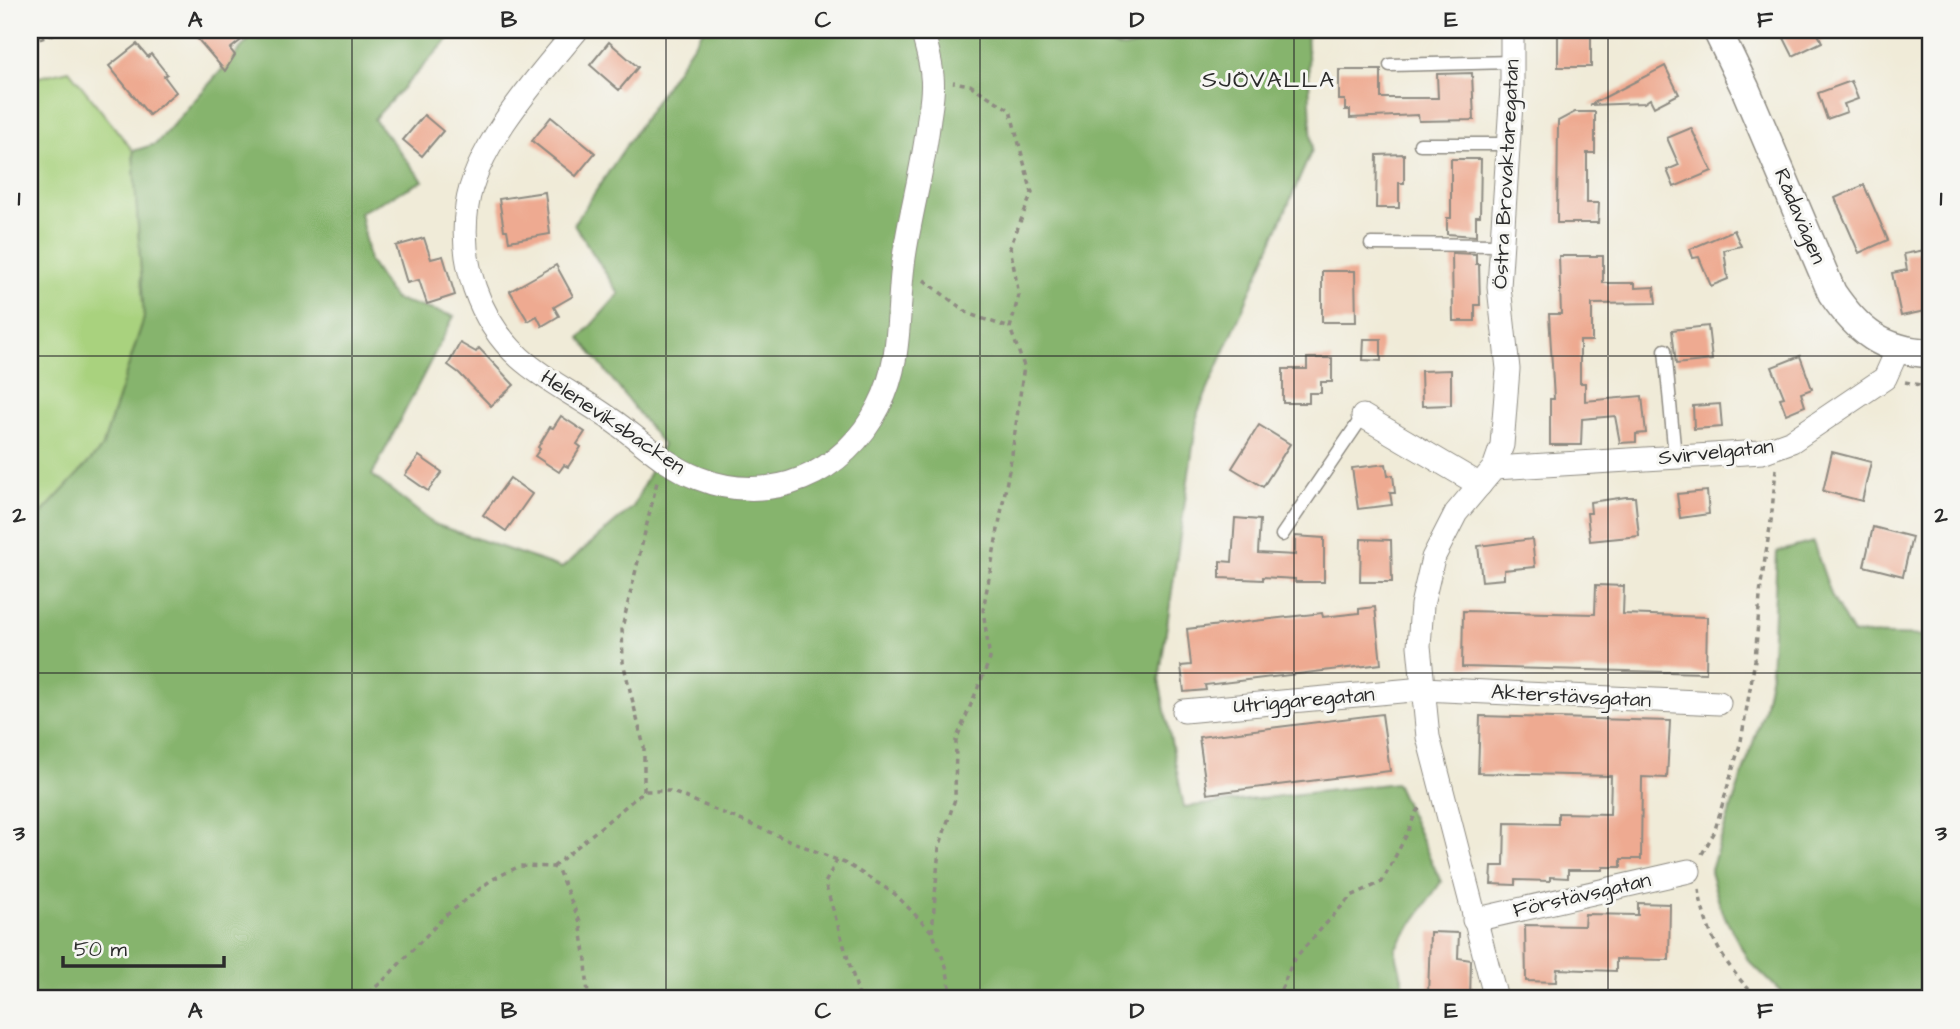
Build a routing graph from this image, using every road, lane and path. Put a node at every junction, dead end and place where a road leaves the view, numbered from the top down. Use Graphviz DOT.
graph roads {
  1 [pos="66,30"];
  2 [pos="577,30"];
  3 [pos="922,30"];
  4 [pos="1512,30"];
  5 [pos="1717,30"];
  6 [pos="30,42"];
  7 [pos="1512,62"];
  8 [pos="1390,65"];
  9 [pos="933,79"];
  10 [pos="1420,144"];
  11 [pos="1508,144"];
  12 [pos="1371,244"];
  13 [pos="1502,245"];
  14 [pos="903,265"];
  15 [pos="1010,328"];
  16 [pos="1898,349"];
  17 [pos="1665,350"];
  18 [pos="1930,353"];
  19 [pos="1363,416"];
  20 [pos="1675,457"];
  21 [pos="662,459"];
  22 [pos="1776,464"];
  23 [pos="1487,476"];
  24 [pos="1282,535"];
  25 [pos="1423,690"];
  26 [pos="1719,703"];
  27 [pos="1184,711"];
  28 [pos="1441,788"];
  29 [pos="644,791"];
  30 [pos="837,860"];
  31 [pos="553,867"];
  32 [pos="1689,871"];
  33 [pos="1474,920"];
  34 [pos="932,932"];
  35 [pos="360,999"];
  36 [pos="588,999"];
  37 [pos="859,999"];
  38 [pos="952,999"];
  39 [pos="1277,999"];
  40 [pos="1496,999"];
  41 [pos="1759,999"];
  1 -- 6 [label="path"];
  2 -- 21 [label="street, Heleneviksbacken"];
  3 -- 9 [label="street, Heleneviksbacken"];
  4 -- 7 [label="street, Östra Brovaktaregatan"];
  5 -- 16 [label="street, Rådavägen"];
  7 -- 8 [label="lane"];
  7 -- 11 [label="street, Östra Brovaktaregatan"];
  9 -- 14 [label="street, Heleneviksbacken"];
  9 -- 15 [label="path"];
  10 -- 11 [label="lane"];
  11 -- 13 [label="street, Östra Brovaktaregatan"];
  12 -- 13 [label="lane"];
  13 -- 23 [label="street, Östra Brovaktaregatan"];
  14 -- 15 [label="path"];
  14 -- 21 [label="street, Heleneviksbacken"];
  15 -- 34 [label="path"];
  16 -- 18 [label="street, Rådavägen"];
  16 -- 20 [label="street, Svirvelgatan"];
  17 -- 20 [label="lane"];
  19 -- 23 [label="street"];
  19 -- 24 [label="lane"];
  20 -- 23 [label="street, Svirvelgatan"];
  21 -- 29 [label="path"];
  22 -- 32 [label="path"];
  23 -- 25 [label="street, Östra Brovaktaregatan"];
  25 -- 26 [label="street, Akterstävsgatan"];
  25 -- 27 [label="street, Utriggaregatan"];
  25 -- 28 [label="street, Östra Brovaktaregatan"];
  28 -- 33 [label="street, Östra Brovaktaregatan"];
  28 -- 39 [label="path"];
  29 -- 30 [label="path"];
  29 -- 31 [label="path"];
  30 -- 34 [label="path"];
  30 -- 37 [label="path"];
  31 -- 35 [label="path"];
  31 -- 36 [label="path"];
  32 -- 33 [label="street, Förstävsgatan"];
  32 -- 41 [label="path"];
  33 -- 40 [label="street, Östra Brovaktaregatan"];
  34 -- 38 [label="path"];
}
